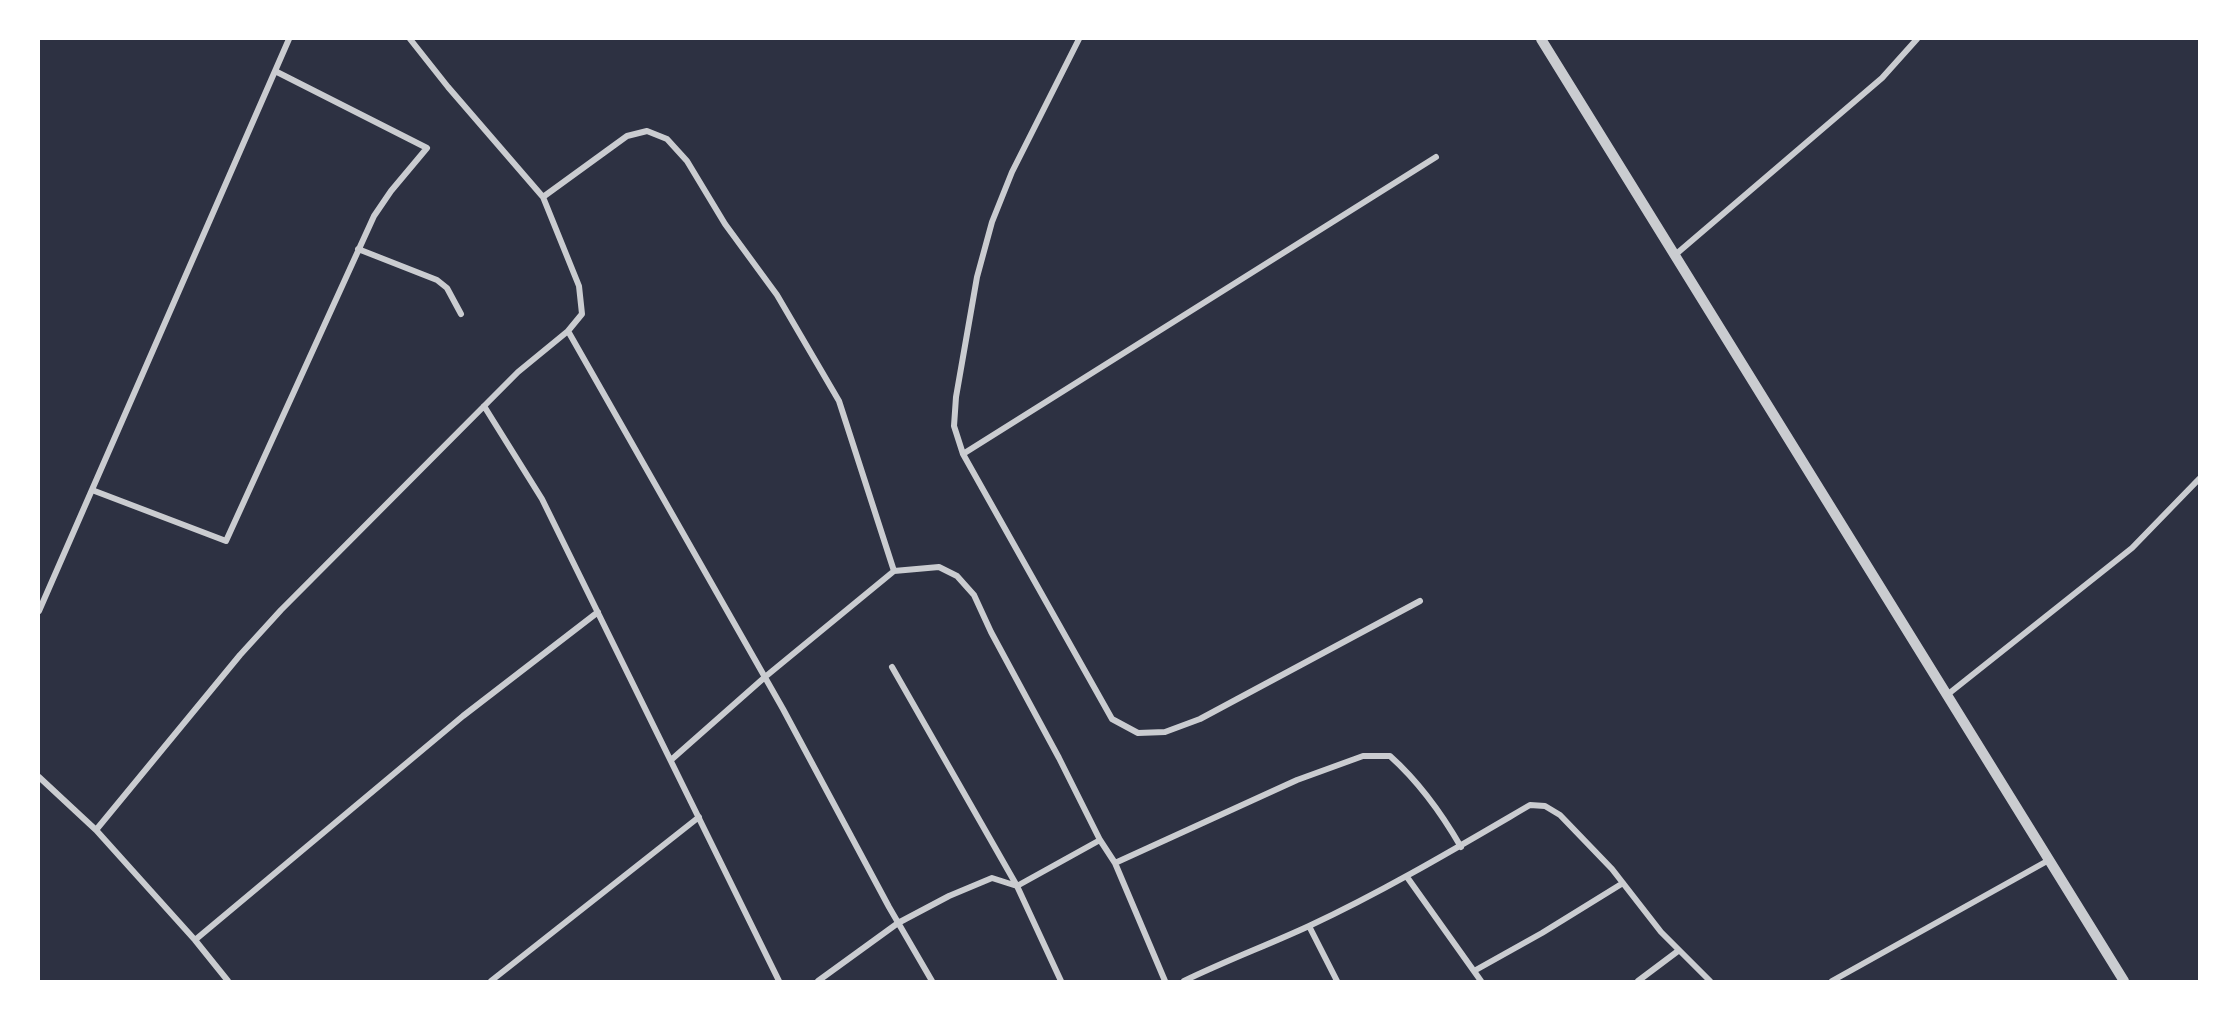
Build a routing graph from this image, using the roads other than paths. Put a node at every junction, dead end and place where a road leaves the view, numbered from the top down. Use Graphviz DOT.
graph roads {
  1 [pos="289,39"];
  2 [pos="410,39"];
  3 [pos="1079,39"];
  4 [pos="1541,39"];
  5 [pos="1917,39"];
  6 [pos="275,71"];
  7 [pos="1436,157"];
  8 [pos="543,197"];
  9 [pos="358,249"];
  10 [pos="1675,255"];
  11 [pos="461,314"];
  12 [pos="568,331"];
  13 [pos="484,406"];
  14 [pos="963,454"];
  15 [pos="2199,479"];
  16 [pos="92,490"];
  17 [pos="894,571"];
  18 [pos="1420,601"];
  19 [pos="39,610"];
  20 [pos="598,612"];
  21 [pos="892,667"];
  22 [pos="765,677"];
  23 [pos="1947,695"];
  24 [pos="672,760"];
  25 [pos="39,777"];
  26 [pos="699,817"];
  27 [pos="96,830"];
  28 [pos="1100,840"];
  29 [pos="1461,847"];
  30 [pos="2049,860"];
  31 [pos="1115,863"];
  32 [pos="1407,877"];
  33 [pos="1623,883"];
  34 [pos="1017,886"];
  35 [pos="898,923"];
  36 [pos="1309,926"];
  37 [pos="195,940"];
  38 [pos="1678,951"];
  39 [pos="1474,971"];
  40 [pos="228,981"];
  41 [pos="491,981"];
  42 [pos="779,981"];
  43 [pos="818,981"];
  44 [pos="932,981"];
  45 [pos="1061,981"];
  46 [pos="1165,981"];
  47 [pos="1184,981"];
  48 [pos="1337,981"];
  49 [pos="1481,981"];
  50 [pos="1638,981"];
  51 [pos="1710,981"];
  52 [pos="1832,981"];
  53 [pos="2124,981"];
  1 -- 6 [label="street"];
  2 -- 8 [label="street"];
  3 -- 14 [label="street"];
  4 -- 10 [label="street"];
  5 -- 10 [label="street"];
  6 -- 9 [label="street"];
  6 -- 16 [label="street"];
  7 -- 14 [label="street"];
  8 -- 12 [label="street"];
  8 -- 17 [label="street"];
  9 -- 11 [label="street"];
  9 -- 16 [label="street"];
  10 -- 23 [label="street"];
  12 -- 13 [label="street"];
  12 -- 22 [label="street"];
  13 -- 20 [label="street"];
  13 -- 27 [label="street"];
  14 -- 18 [label="street"];
  15 -- 23 [label="street"];
  16 -- 19 [label="street"];
  17 -- 22 [label="street"];
  17 -- 28 [label="street"];
  20 -- 24 [label="street"];
  20 -- 37 [label="street"];
  21 -- 34 [label="street"];
  22 -- 24 [label="street"];
  22 -- 35 [label="street"];
  23 -- 30 [label="street"];
  24 -- 26 [label="street"];
  25 -- 27 [label="street"];
  26 -- 41 [label="street"];
  26 -- 42 [label="street"];
  27 -- 37 [label="street"];
  28 -- 31 [label="street"];
  28 -- 34 [label="street"];
  29 -- 31 [label="street"];
  29 -- 32 [label="street"];
  29 -- 33 [label="street"];
  30 -- 52 [label="street"];
  30 -- 53 [label="street"];
  31 -- 46 [label="street"];
  32 -- 36 [label="street"];
  32 -- 39 [label="street"];
  33 -- 38 [label="street"];
  33 -- 39 [label="street"];
  34 -- 35 [label="street"];
  34 -- 45 [label="street"];
  35 -- 43 [label="street"];
  35 -- 44 [label="street"];
  36 -- 47 [label="street"];
  36 -- 48 [label="street"];
  37 -- 40 [label="street"];
  38 -- 50 [label="street"];
  38 -- 51 [label="street"];
  39 -- 49 [label="street"];
}
